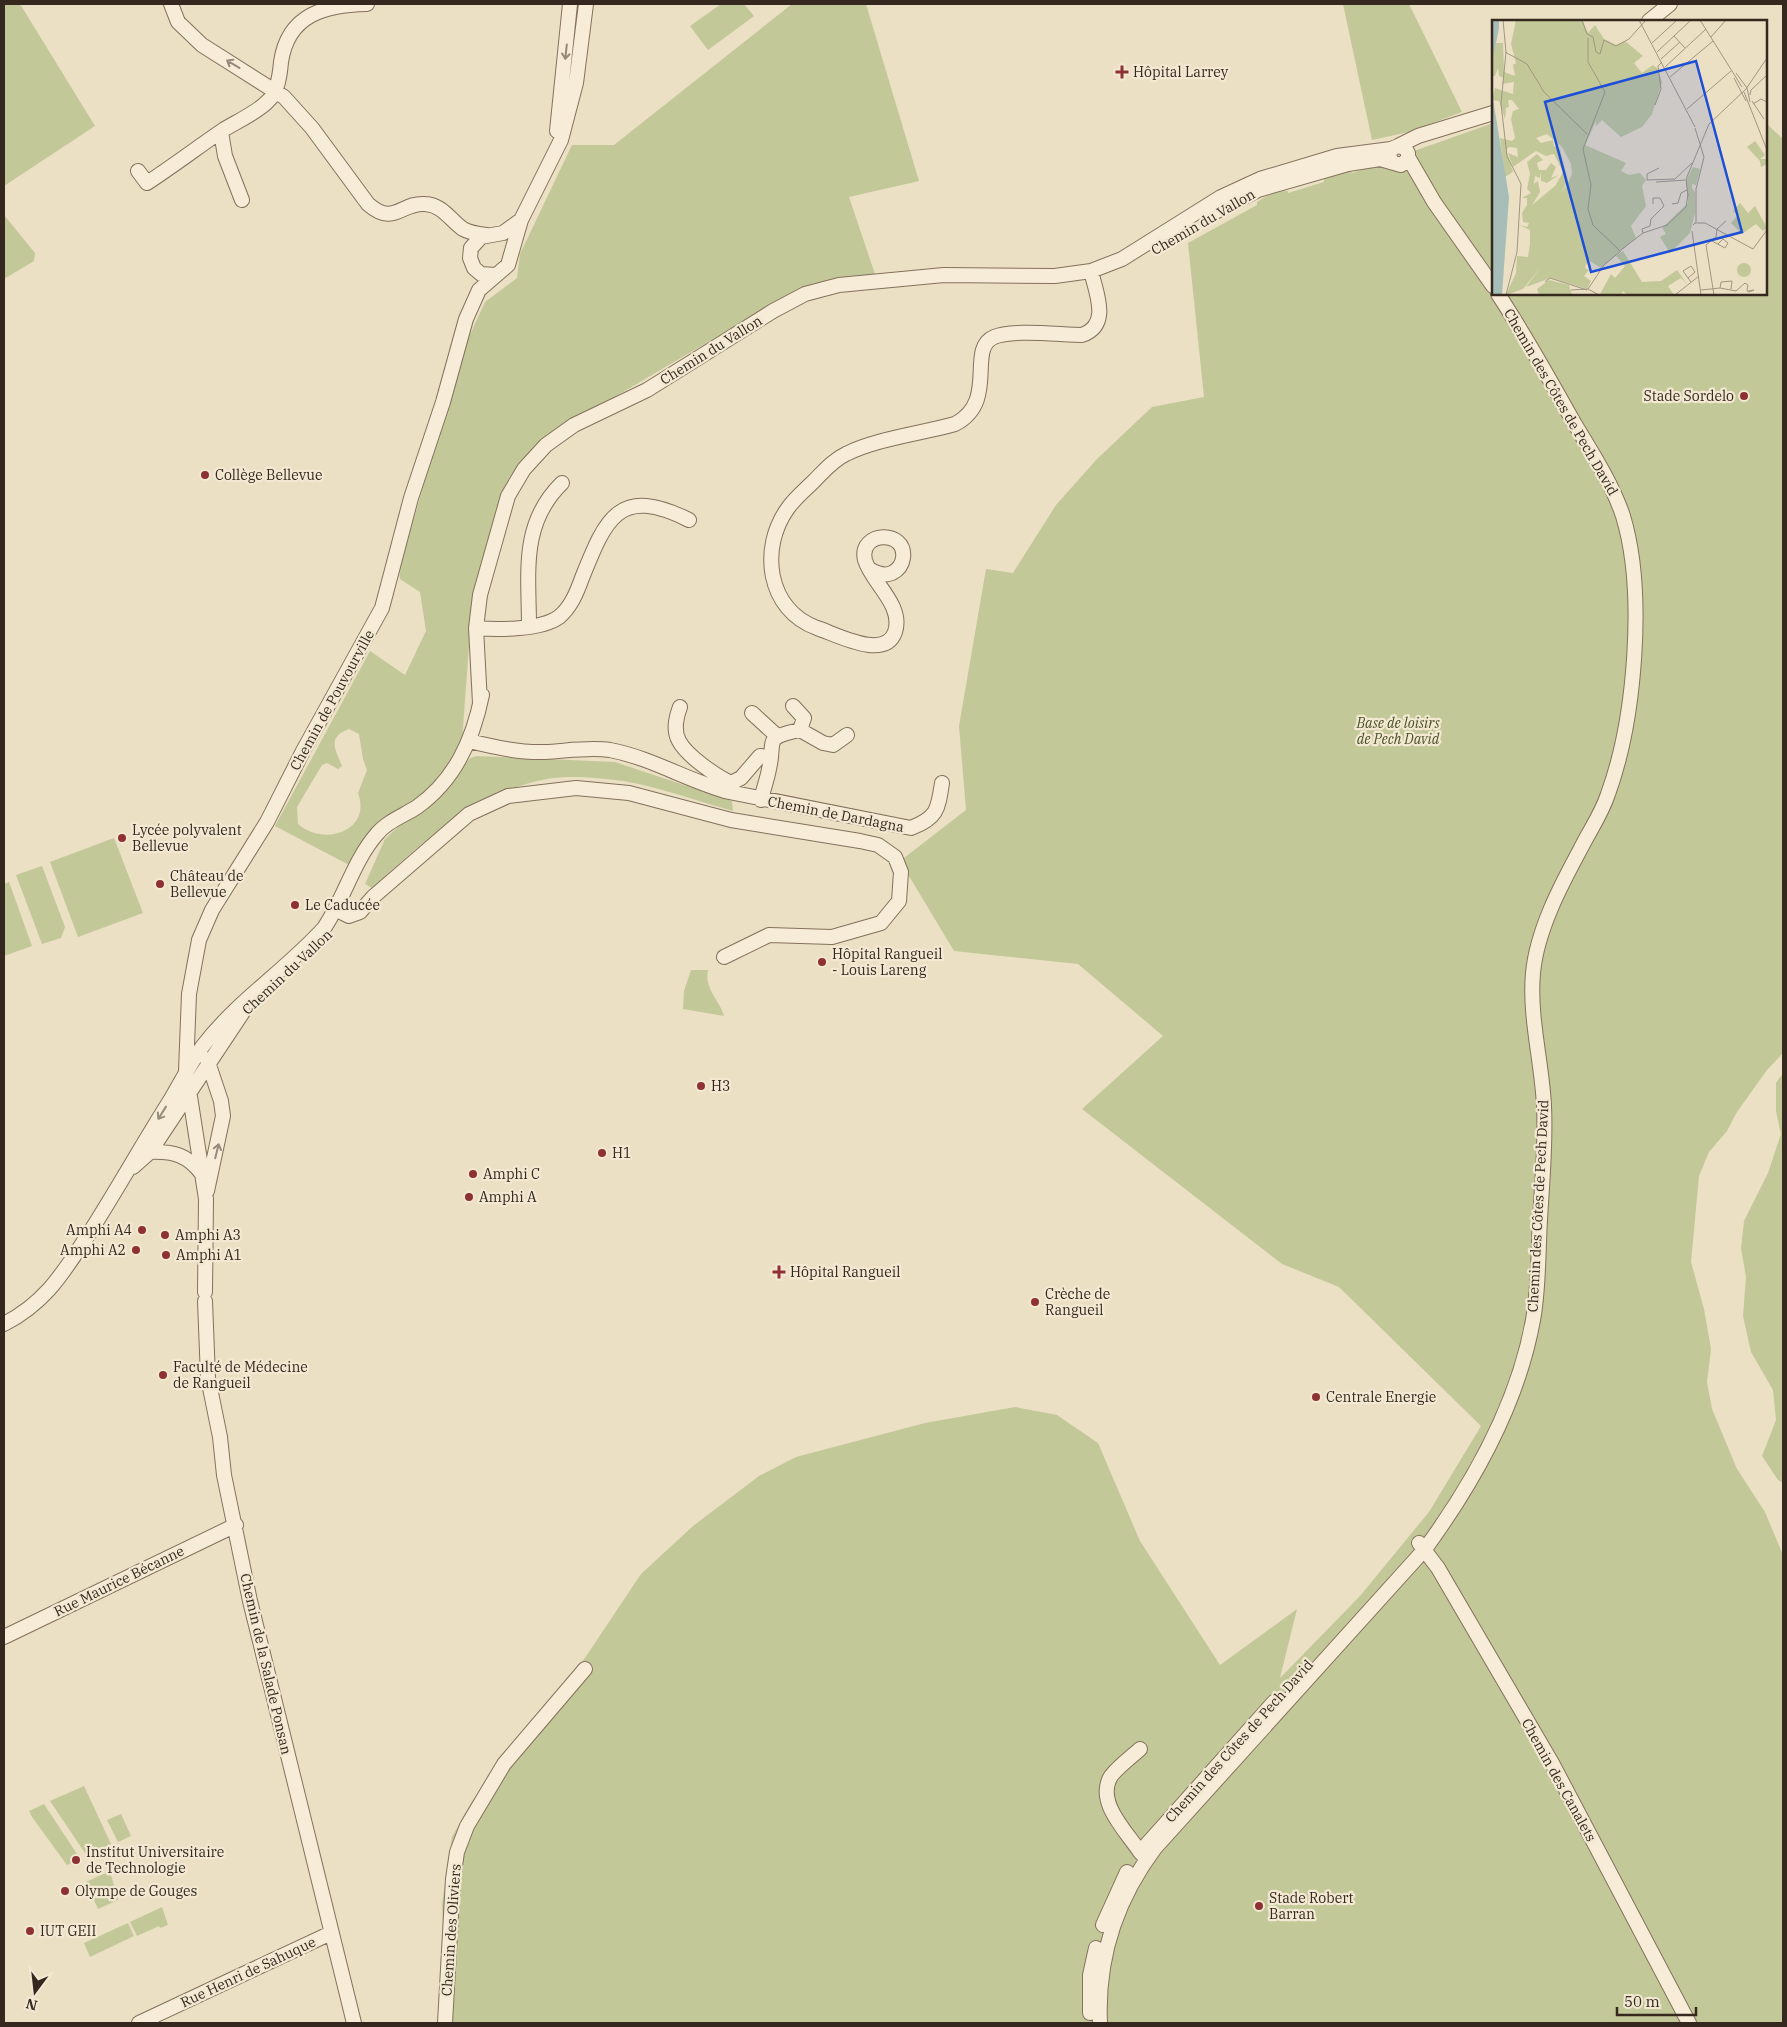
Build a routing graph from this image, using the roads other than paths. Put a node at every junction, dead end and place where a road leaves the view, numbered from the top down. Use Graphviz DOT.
graph roads {
  1 [pos="171,4"];
  2 [pos="368,4"];
  3 [pos="379,4"];
  4 [pos="570,4"];
  5 [pos="586,4"];
  6 [pos="1670,4"];
  7 [pos="1650,20"];
  8 [pos="275,90"];
  9 [pos="1492,113"];
  10 [pos="221,132"];
  11 [pos="1399,156"];
  12 [pos="552,159"];
  13 [pos="138,171"];
  14 [pos="242,200"];
  15 [pos="521,220"];
  16 [pos="464,230"];
  17 [pos="490,236"];
  18 [pos="471,248"];
  19 [pos="510,252"];
  20 [pos="474,268"];
  21 [pos="495,275"];
  22 [pos="1092,275"];
  23 [pos="1492,285"];
  24 [pos="1499,295"];
  25 [pos="452,368"];
  26 [pos="562,482"];
  27 [pos="688,520"];
  28 [pos="871,570"];
  29 [pos="894,572"];
  30 [pos="888,597"];
  31 [pos="529,627"];
  32 [pos="480,629"];
  33 [pos="793,706"];
  34 [pos="680,707"];
  35 [pos="752,713"];
  36 [pos="800,730"];
  37 [pos="846,735"];
  38 [pos="778,736"];
  39 [pos="469,741"];
  40 [pos="770,757"];
  41 [pos="942,783"];
  42 [pos="761,800"];
  43 [pos="343,904"];
  44 [pos="724,957"];
  45 [pos="189,1020"];
  46 [pos="202,1048"];
  47 [pos="208,1063"];
  48 [pos="186,1071"];
  49 [pos="190,1091"];
  50 [pos="150,1152"];
  51 [pos="130,1169"];
  52 [pos="202,1174"];
  53 [pos="206,1199"];
  54 [pos="4,1324"];
  55 [pos="236,1526"];
  56 [pos="1422,1546"];
  57 [pos="4,1637"];
  58 [pos="585,1669"];
  59 [pos="1140,1749"];
  60 [pos="1144,1855"];
  61 [pos="331,1933"];
  62 [pos="139,2023"];
  63 [pos="354,2023"];
  64 [pos="446,2023"];
  65 [pos="1091,2023"];
  66 [pos="1100,2023"];
  67 [pos="1689,2023"];
  8 -- 1 [label="street, one-way"];
  2 -- 3 [label="street"];
  2 -- 8 [label="street"];
  4 -- 12 [label="street, Chemin de Pouvourville, one-way"];
  5 -- 12 [label="street, Chemin de Pouvourville"];
  6 -- 7 [label="street"];
  8 -- 10 [label="street"];
  8 -- 16 [label="street"];
  9 -- 11 [label="street"];
  10 -- 13 [label="street"];
  10 -- 14 [label="street"];
  11 -- 22 [label="street, Chemin du Vallon"];
  11 -- 23 [label="street"];
  12 -- 15 [label="street, Chemin de Pouvourville"];
  15 -- 17 [label="street"];
  15 -- 19 [label="street, Chemin de Pouvourville"];
  16 -- 17 [label="street"];
  16 -- 18 [label="street, Chemin de Pouvourville"];
  17 -- 18 [label="street"];
  17 -- 19 [label="street"];
  18 -- 20 [label="street, Chemin de Pouvourville"];
  19 -- 21 [label="street, Chemin de Pouvourville"];
  20 -- 21 [label="street"];
  20 -- 25 [label="street, Chemin de Pouvourville"];
  21 -- 25 [label="street, Chemin de Pouvourville"];
  22 -- 30 [label="street"];
  22 -- 32 [label="street, Chemin du Vallon"];
  24 -- 56 [label="street, Chemin des Côtes de Pech David"];
  25 -- 45 [label="street, Chemin de Pouvourville"];
  26 -- 31 [label="street"];
  27 -- 31 [label="street"];
  28 -- 29 [label="street"];
  28 -- 29 [label="street"];
  28 -- 30 [label="street"];
  29 -- 30 [label="street"];
  31 -- 32 [label="street"];
  32 -- 39 [label="street, Chemin du Vallon"];
  33 -- 36 [label="street"];
  34 -- 40 [label="street"];
  35 -- 38 [label="street"];
  36 -- 37 [label="street"];
  36 -- 38 [label="street"];
  38 -- 40 [label="street, Chemin de Dardagna"];
  39 -- 42 [label="street, Chemin de Dardagna"];
  39 -- 43 [label="street, Chemin du Vallon"];
  40 -- 42 [label="street, Chemin de Dardagna"];
  41 -- 42 [label="street, Chemin de Dardagna"];
  43 -- 44 [label="street"];
  43 -- 46 [label="street, Chemin du Vallon"];
  43 -- 47 [label="street, Chemin du Vallon"];
  45 -- 46 [label="street, Chemin de Pouvourville"];
  45 -- 48 [label="street, Chemin de Pouvourville"];
  46 -- 47 [label="street, Chemin de Pouvourville"];
  46 -- 48 [label="street, Chemin du Vallon"];
  47 -- 49 [label="street, Chemin du Vallon"];
  53 -- 47 [label="street, Chemin de la Salade Ponsan, one-way"];
  48 -- 49 [label="street, Chemin de Pouvourville"];
  48 -- 51 [label="street, Chemin du Vallon, one-way"];
  49 -- 50 [label="street, Chemin du Vallon"];
  49 -- 52 [label="street, Chemin de la Salade Ponsan"];
  50 -- 51 [label="street, Chemin du Vallon"];
  50 -- 52 [label="street"];
  51 -- 54 [label="street"];
  52 -- 53 [label="street, Chemin de la Salade Ponsan"];
  53 -- 55 [label="street, Chemin de la Salade Ponsan"];
  55 -- 57 [label="street, Rue Maurice Bécanne"];
  55 -- 61 [label="street, Chemin de la Salade Ponsan"];
  56 -- 60 [label="street, Chemin des Côtes de Pech David"];
  56 -- 67 [label="street, Chemin des Canalets"];
  58 -- 64 [label="street, Chemin des Oliviers"];
  59 -- 60 [label="street"];
  60 -- 65 [label="street, Chemin des Côtes de Pech David"];
  60 -- 66 [label="street, Chemin des Côtes de Pech David"];
  61 -- 62 [label="street, Rue Henri de Sahuque"];
  61 -- 63 [label="street, Chemin de la Salade Ponsan"];
}
